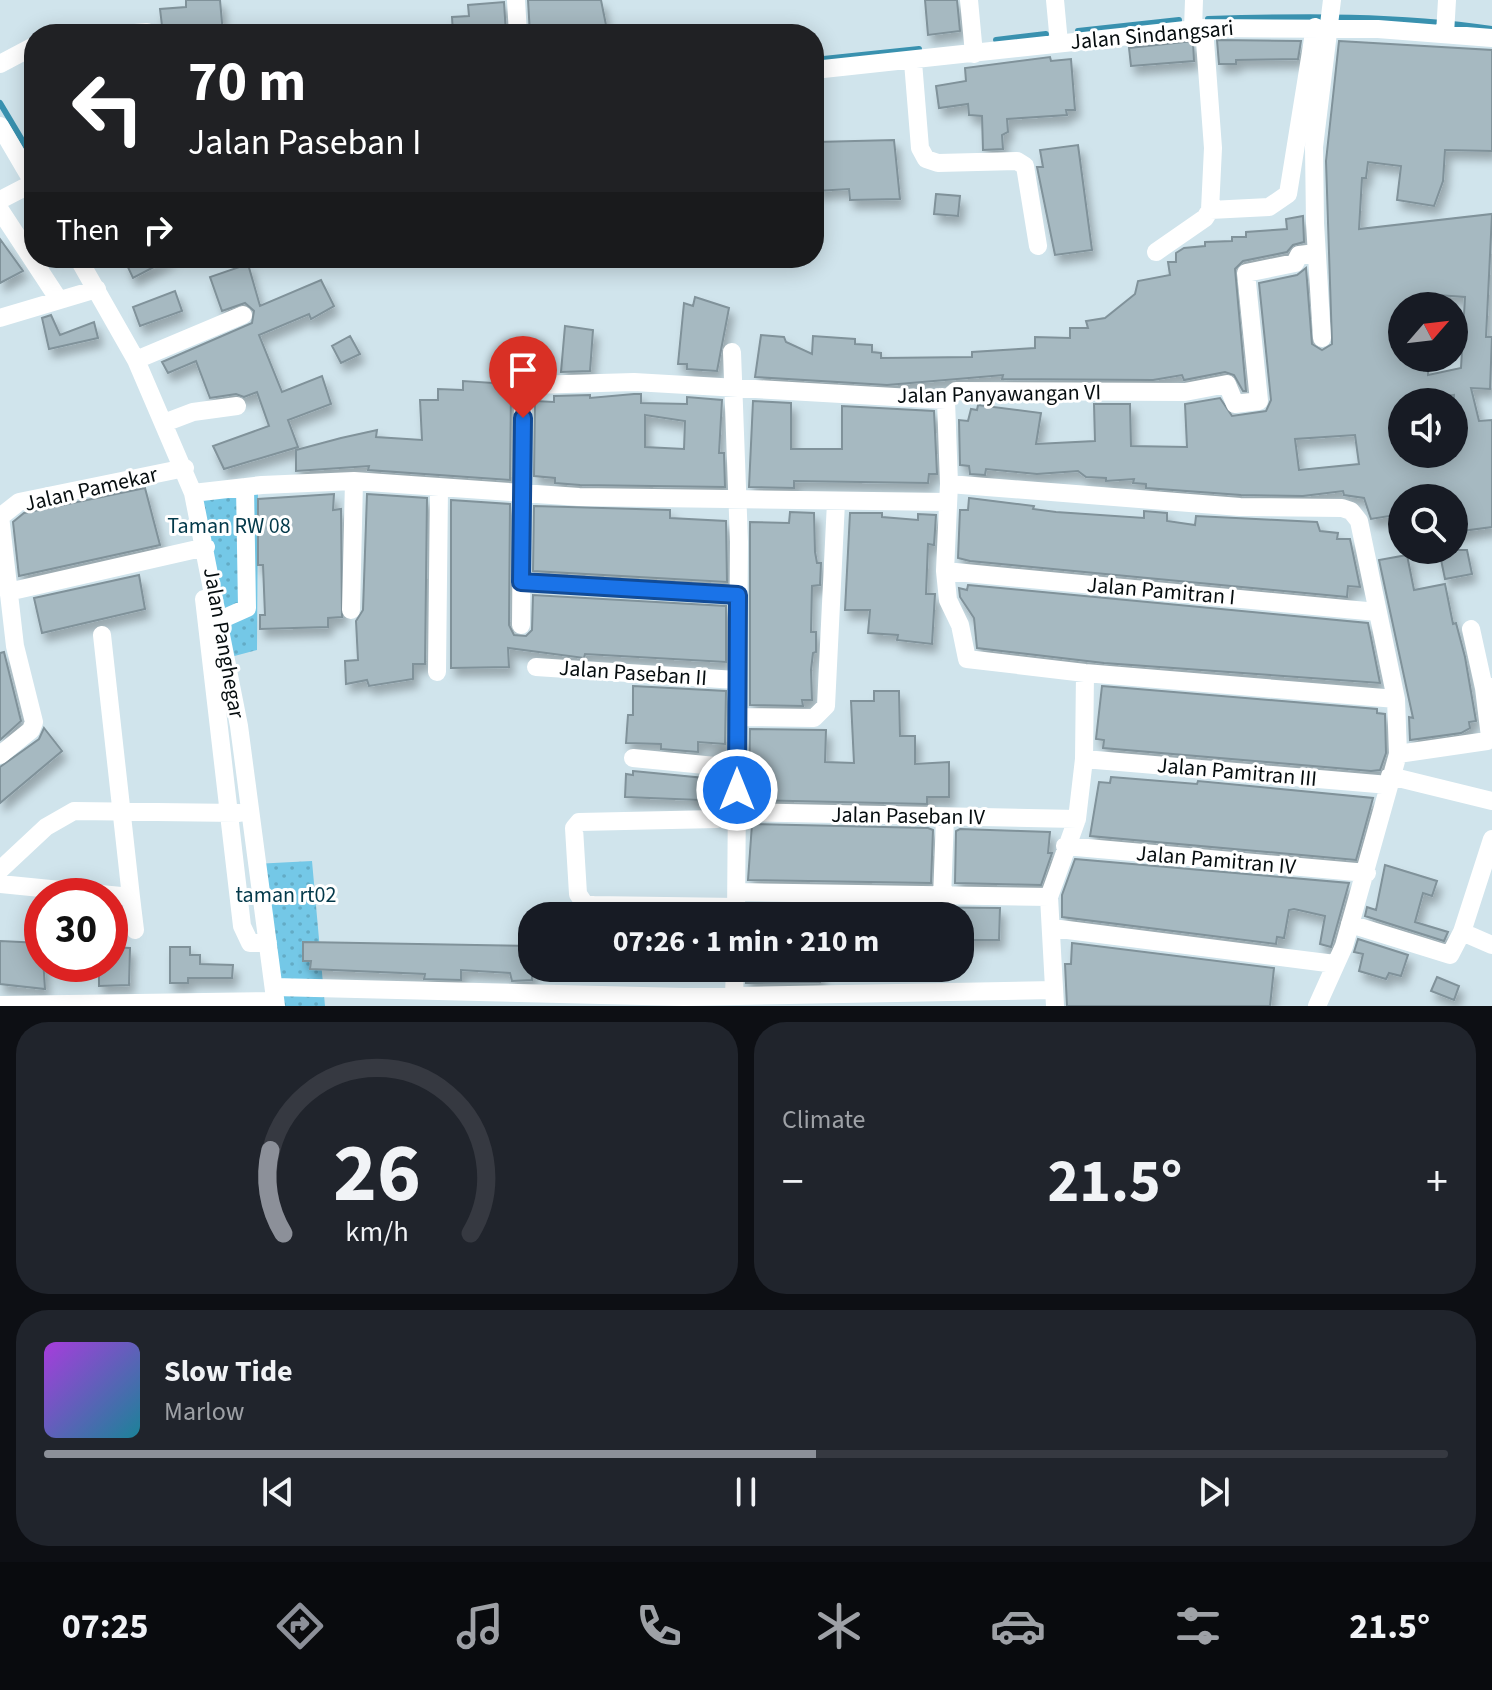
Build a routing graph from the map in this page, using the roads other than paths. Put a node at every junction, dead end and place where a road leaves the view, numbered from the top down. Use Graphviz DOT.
graph roads {
  1 [pos="516,0"];
  2 [pos="969,0"];
  3 [pos="1055,0"];
  4 [pos="1194,0"];
  5 [pos="1328,17"];
  6 [pos="1446,19"];
  7 [pos="517,24"];
  8 [pos="1199,28"];
  9 [pos="1492,38"];
  10 [pos="1059,43"];
  11 [pos="24,51"];
  12 [pos="974,54"];
  13 [pos="913,62"];
  14 [pos="0,64"];
  15 [pos="824,69"];
  16 [pos="0,126"];
  17 [pos="24,167"];
  18 [pos="24,189"];
  19 [pos="0,200"];
  20 [pos="0,210"];
  21 [pos="1210,210"];
  22 [pos="1038,246"];
  23 [pos="24,247"];
  24 [pos="1156,252"];
  25 [pos="1316,253"];
  26 [pos="38,268"];
  27 [pos="84,268"];
  28 [pos="97,289"];
  29 [pos="59,300"];
  30 [pos="243,315"];
  31 [pos="0,318"];
  32 [pos="1322,338"];
  33 [pos="732,352"];
  34 [pos="136,360"];
  35 [pos="732,389"];
  36 [pos="946,400"];
  37 [pos="237,406"];
  38 [pos="164,423"];
  39 [pos="185,468"];
  40 [pos="354,481"];
  41 [pos="245,487"];
  42 [pos="439,487"];
  43 [pos="521,492"];
  44 [pos="193,493"];
  45 [pos="948,493"];
  46 [pos="738,501"];
  47 [pos="836,502"];
  48 [pos="0,516"];
  49 [pos="206,547"];
  50 [pos="945,571"];
  51 [pos="521,582"];
  52 [pos="8,592"];
  53 [pos="738,595"];
  54 [pos="204,599"];
  55 [pos="351,610"];
  56 [pos="1377,612"];
  57 [pos="220,620"];
  58 [pos="521,625"];
  59 [pos="1471,629"];
  60 [pos="102,635"];
  61 [pos="7,652"];
  62 [pos="536,667"];
  63 [pos="437,672"];
  64 [pos="1085,673"];
  65 [pos="732,680"];
  66 [pos="1488,687"];
  67 [pos="1396,699"];
  68 [pos="738,717"];
  69 [pos="1398,754"];
  70 [pos="0,755"];
  71 [pos="633,758"];
  72 [pos="1084,759"];
  73 [pos="736,768"];
  74 [pos="1390,781"];
  75 [pos="1492,801"];
  76 [pos="121,810"];
  77 [pos="738,812"];
  78 [pos="229,813"];
  79 [pos="250,814"];
  80 [pos="945,817"];
  81 [pos="717,819"];
  82 [pos="1077,819"];
  83 [pos="1492,839"];
  84 [pos="1065,846"];
  85 [pos="0,870"];
  86 [pos="1367,873"];
  87 [pos="0,884"];
  88 [pos="131,897"];
  89 [pos="1049,897"];
  90 [pos="942,898"];
  91 [pos="583,902"];
  92 [pos="737,902"];
  93 [pos="825,902"];
  94 [pos="1350,924"];
  95 [pos="1052,928"];
  96 [pos="135,930"];
  97 [pos="1460,938"];
  98 [pos="268,943"];
  99 [pos="1492,945"];
  100 [pos="1335,964"];
  101 [pos="734,982"];
  102 [pos="734,995"];
  103 [pos="331,997"];
  104 [pos="275,998"];
  105 [pos="1054,998"];
  106 [pos="411,999"];
  107 [pos="492,999"];
  108 [pos="877,999"];
  109 [pos="586,1000"];
  110 [pos="778,1000"];
  111 [pos="684,1001"];
  112 [pos="0,1005"];
  113 [pos="1317,1006"];
  1 -- 7 [label="street"];
  2 -- 12 [label="street"];
  3 -- 10 [label="street"];
  4 -- 8 [label="street"];
  5 -- 6 [label="street, Jalan Sindangsari"];
  5 -- 8 [label="street, Jalan Sindangsari"];
  5 -- 21 [label="street"];
  5 -- 25 [label="street"];
  6 -- 9 [label="street, Jalan Sindangsari"];
  8 -- 10 [label="street, Jalan Sindangsari"];
  8 -- 21 [label="street"];
  10 -- 12 [label="street, Jalan Sindangsari"];
  11 -- 14 [label="street"];
  12 -- 13 [label="street, Jalan Sindangsari"];
  13 -- 15 [label="street, Jalan Sindangsari"];
  13 -- 22 [label="street"];
  16 -- 17 [label="street"];
  18 -- 19 [label="street"];
  20 -- 23 [label="street"];
  21 -- 24 [label="street"];
  25 -- 32 [label="street"];
  25 -- 36 [label="street, Jalan Panyawangan VI"];
  26 -- 29 [label="street"];
  27 -- 28 [label="street, Jalan Panghegar"];
  28 -- 29 [label="street"];
  28 -- 34 [label="street, Jalan Panghegar"];
  29 -- 31 [label="street"];
  30 -- 34 [label="street"];
  33 -- 35 [label="street"];
  34 -- 38 [label="street, Jalan Panghegar"];
  35 -- 36 [label="street, Jalan Panyawangan VI"];
  35 -- 43 [label="street, Jalan Panyawangan VI"];
  35 -- 46 [label="street"];
  36 -- 45 [label="street"];
  37 -- 38 [label="street"];
  38 -- 39 [label="street, Jalan Panghegar"];
  39 -- 44 [label="street, Jalan Panghegar"];
  39 -- 48 [label="street, Jalan Pamekar"];
  40 -- 41 [label="street"];
  40 -- 42 [label="street"];
  40 -- 55 [label="street"];
  41 -- 44 [label="street"];
  41 -- 57 [label="street"];
  42 -- 43 [label="street"];
  42 -- 63 [label="street"];
  43 -- 46 [label="street"];
  43 -- 51 [label="street, Jalan Panyawangan VI"];
  44 -- 49 [label="street, Jalan Panghegar"];
  45 -- 47 [label="street"];
  45 -- 50 [label="street"];
  45 -- 56 [label="street"];
  46 -- 47 [label="street"];
  46 -- 53 [label="street"];
  47 -- 68 [label="street"];
  48 -- 52 [label="street"];
  49 -- 52 [label="street"];
  49 -- 57 [label="street, Jalan Panghegar"];
  50 -- 56 [label="street, Jalan Pamitran I"];
  50 -- 64 [label="street"];
  51 -- 53 [label="street"];
  51 -- 58 [label="street, Jalan Panyawangan VI"];
  52 -- 61 [label="street"];
  53 -- 65 [label="street"];
  54 -- 78 [label="street"];
  56 -- 67 [label="street"];
  57 -- 79 [label="street, Jalan Panghegar"];
  59 -- 66 [label="street"];
  60 -- 76 [label="street"];
  61 -- 70 [label="street"];
  62 -- 65 [label="street, Jalan Paseban II"];
  64 -- 67 [label="street"];
  64 -- 72 [label="street"];
  65 -- 68 [label="street"];
  66 -- 69 [label="street"];
  67 -- 69 [label="street"];
  68 -- 73 [label="street"];
  69 -- 74 [label="street"];
  71 -- 73 [label="street"];
  72 -- 74 [label="street, Jalan Pamitran III"];
  72 -- 82 [label="street"];
  73 -- 77 [label="street"];
  74 -- 75 [label="street, Jalan Pamitran III"];
  74 -- 86 [label="street"];
  76 -- 78 [label="street"];
  76 -- 85 [label="street"];
  76 -- 88 [label="street"];
  77 -- 80 [label="street, Jalan Paseban IV"];
  77 -- 92 [label="street"];
  78 -- 79 [label="street"];
  78 -- 98 [label="street"];
  79 -- 98 [label="street, Jalan Panghegar"];
  80 -- 82 [label="street, Jalan Paseban IV"];
  80 -- 90 [label="street"];
  81 -- 91 [label="street"];
  82 -- 84 [label="street"];
  83 -- 97 [label="street"];
  84 -- 86 [label="street, Jalan Pamitran IV"];
  84 -- 89 [label="street"];
  86 -- 94 [label="street"];
  87 -- 88 [label="street"];
  88 -- 96 [label="street"];
  89 -- 90 [label="street"];
  89 -- 95 [label="street"];
  90 -- 93 [label="street"];
  94 -- 97 [label="street"];
  94 -- 100 [label="street"];
  95 -- 100 [label="street"];
  95 -- 105 [label="street"];
  97 -- 99 [label="street"];
  98 -- 104 [label="street, Jalan Panghegar"];
  100 -- 113 [label="street"];
  101 -- 102 [label="street"];
  102 -- 110 [label="street"];
  102 -- 111 [label="street"];
  103 -- 104 [label="street"];
  103 -- 106 [label="street"];
  104 -- 112 [label="street"];
  105 -- 108 [label="street"];
  106 -- 107 [label="street"];
  107 -- 109 [label="street"];
  108 -- 110 [label="street"];
  109 -- 111 [label="street"];
}
